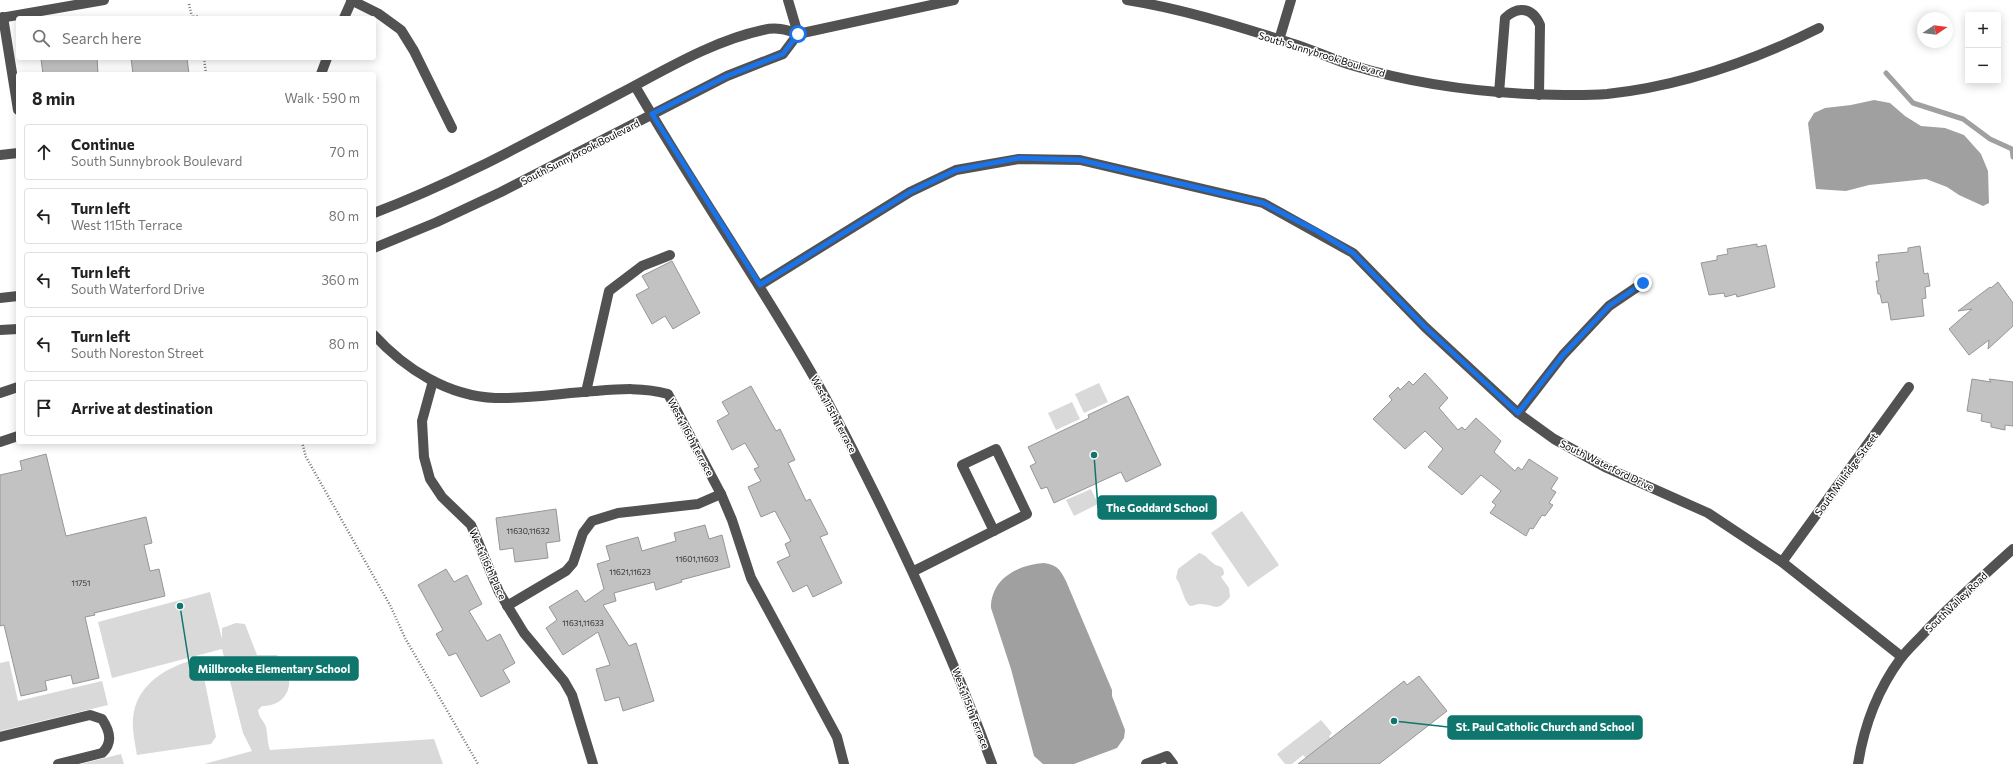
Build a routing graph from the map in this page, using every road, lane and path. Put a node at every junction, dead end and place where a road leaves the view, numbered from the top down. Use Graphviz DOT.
graph roads {
  1 [pos="104,0"];
  2 [pos="351,0"];
  3 [pos="788,0"];
  4 [pos="954,0"];
  5 [pos="1127,0"];
  6 [pos="1291,0"];
  7 [pos="190,4"];
  8 [pos="192,16"];
  9 [pos="345,16"];
  10 [pos="2,17"];
  11 [pos="1819,28"];
  12 [pos="798,34"];
  13 [pos="1279,40"];
  14 [pos="204,60"];
  15 [pos="326,60"];
  16 [pos="206,72"];
  17 [pos="322,72"];
  18 [pos="635,86"];
  19 [pos="1499,93"];
  20 [pos="1539,95"];
  21 [pos="16,98"];
  22 [pos="652,114"];
  23 [pos="452,128"];
  24 [pos="16,153"];
  25 [pos="0,155"];
  26 [pos="376,212"];
  27 [pos="376,247"];
  28 [pos="670,255"];
  29 [pos="1643,283"];
  30 [pos="760,285"];
  31 [pos="16,296"];
  32 [pos="0,298"];
  33 [pos="16,328"];
  34 [pos="0,330"];
  35 [pos="376,336"];
  36 [pos="433,381"];
  37 [pos="1909,387"];
  38 [pos="16,388"];
  39 [pos="586,392"];
  40 [pos="0,393"];
  41 [pos="1518,413"];
  42 [pos="16,437"];
  43 [pos="0,442"];
  44 [pos="303,444"];
  45 [pos="721,494"];
  46 [pos="994,530"];
  47 [pos="2013,549"];
  48 [pos="1782,562"];
  49 [pos="914,571"];
  50 [pos="507,606"];
  51 [pos="1902,657"];
  52 [pos="0,737"];
  53 [pos="58,764"];
  54 [pos="478,764"];
  55 [pos="592,764"];
  56 [pos="844,764"];
  57 [pos="992,764"];
  58 [pos="1146,764"];
  59 [pos="1173,764"];
  60 [pos="1858,764"];
  1 -- 10 [label="street"];
  2 -- 9 [label="street"];
  2 -- 23 [label="street"];
  3 -- 12 [label="street"];
  4 -- 12 [label="street"];
  5 -- 13 [label="street, South Sunnybrook Boulevard"];
  6 -- 13 [label="street"];
  7 -- 8 [label="path"];
  10 -- 21 [label="street"];
  11 -- 20 [label="street, South Sunnybrook Boulevard"];
  12 -- 18 [label="street"];
  12 -- 22 [label="street, South Sunnybrook Boulevard"];
  13 -- 19 [label="street, South Sunnybrook Boulevard"];
  14 -- 16 [label="path"];
  15 -- 17 [label="street"];
  18 -- 22 [label="street, West 115th Terrace"];
  18 -- 26 [label="street"];
  19 -- 20 [label="street, South Sunnybrook Boulevard"];
  19 -- 20 [label="street"];
  22 -- 27 [label="street, South Sunnybrook Boulevard"];
  22 -- 30 [label="street, West 115th Terrace"];
  24 -- 25 [label="street"];
  28 -- 39 [label="street"];
  29 -- 41 [label="street"];
  30 -- 41 [label="street, South Waterford Drive"];
  30 -- 49 [label="street, West 115th Terrace"];
  31 -- 32 [label="street"];
  33 -- 34 [label="street"];
  35 -- 36 [label="street, West 116th Terrace"];
  36 -- 39 [label="street, West 116th Terrace"];
  36 -- 50 [label="street, West 116th Place"];
  37 -- 48 [label="street, South Millridge Street"];
  38 -- 40 [label="street"];
  39 -- 45 [label="street, West 116th Terrace"];
  41 -- 48 [label="street, South Waterford Drive"];
  42 -- 43 [label="street"];
  44 -- 54 [label="path"];
  45 -- 50 [label="street"];
  45 -- 56 [label="street, West 116th Terrace"];
  46 -- 46 [label="street"];
  46 -- 49 [label="street"];
  47 -- 51 [label="street, South Valley Road"];
  48 -- 51 [label="street, South Waterford Drive"];
  49 -- 57 [label="street, West 115th Terrace"];
  50 -- 55 [label="street, West 116th Place"];
  51 -- 60 [label="street, South Valley Road"];
  52 -- 53 [label="street"];
  58 -- 59 [label="street"];
}
